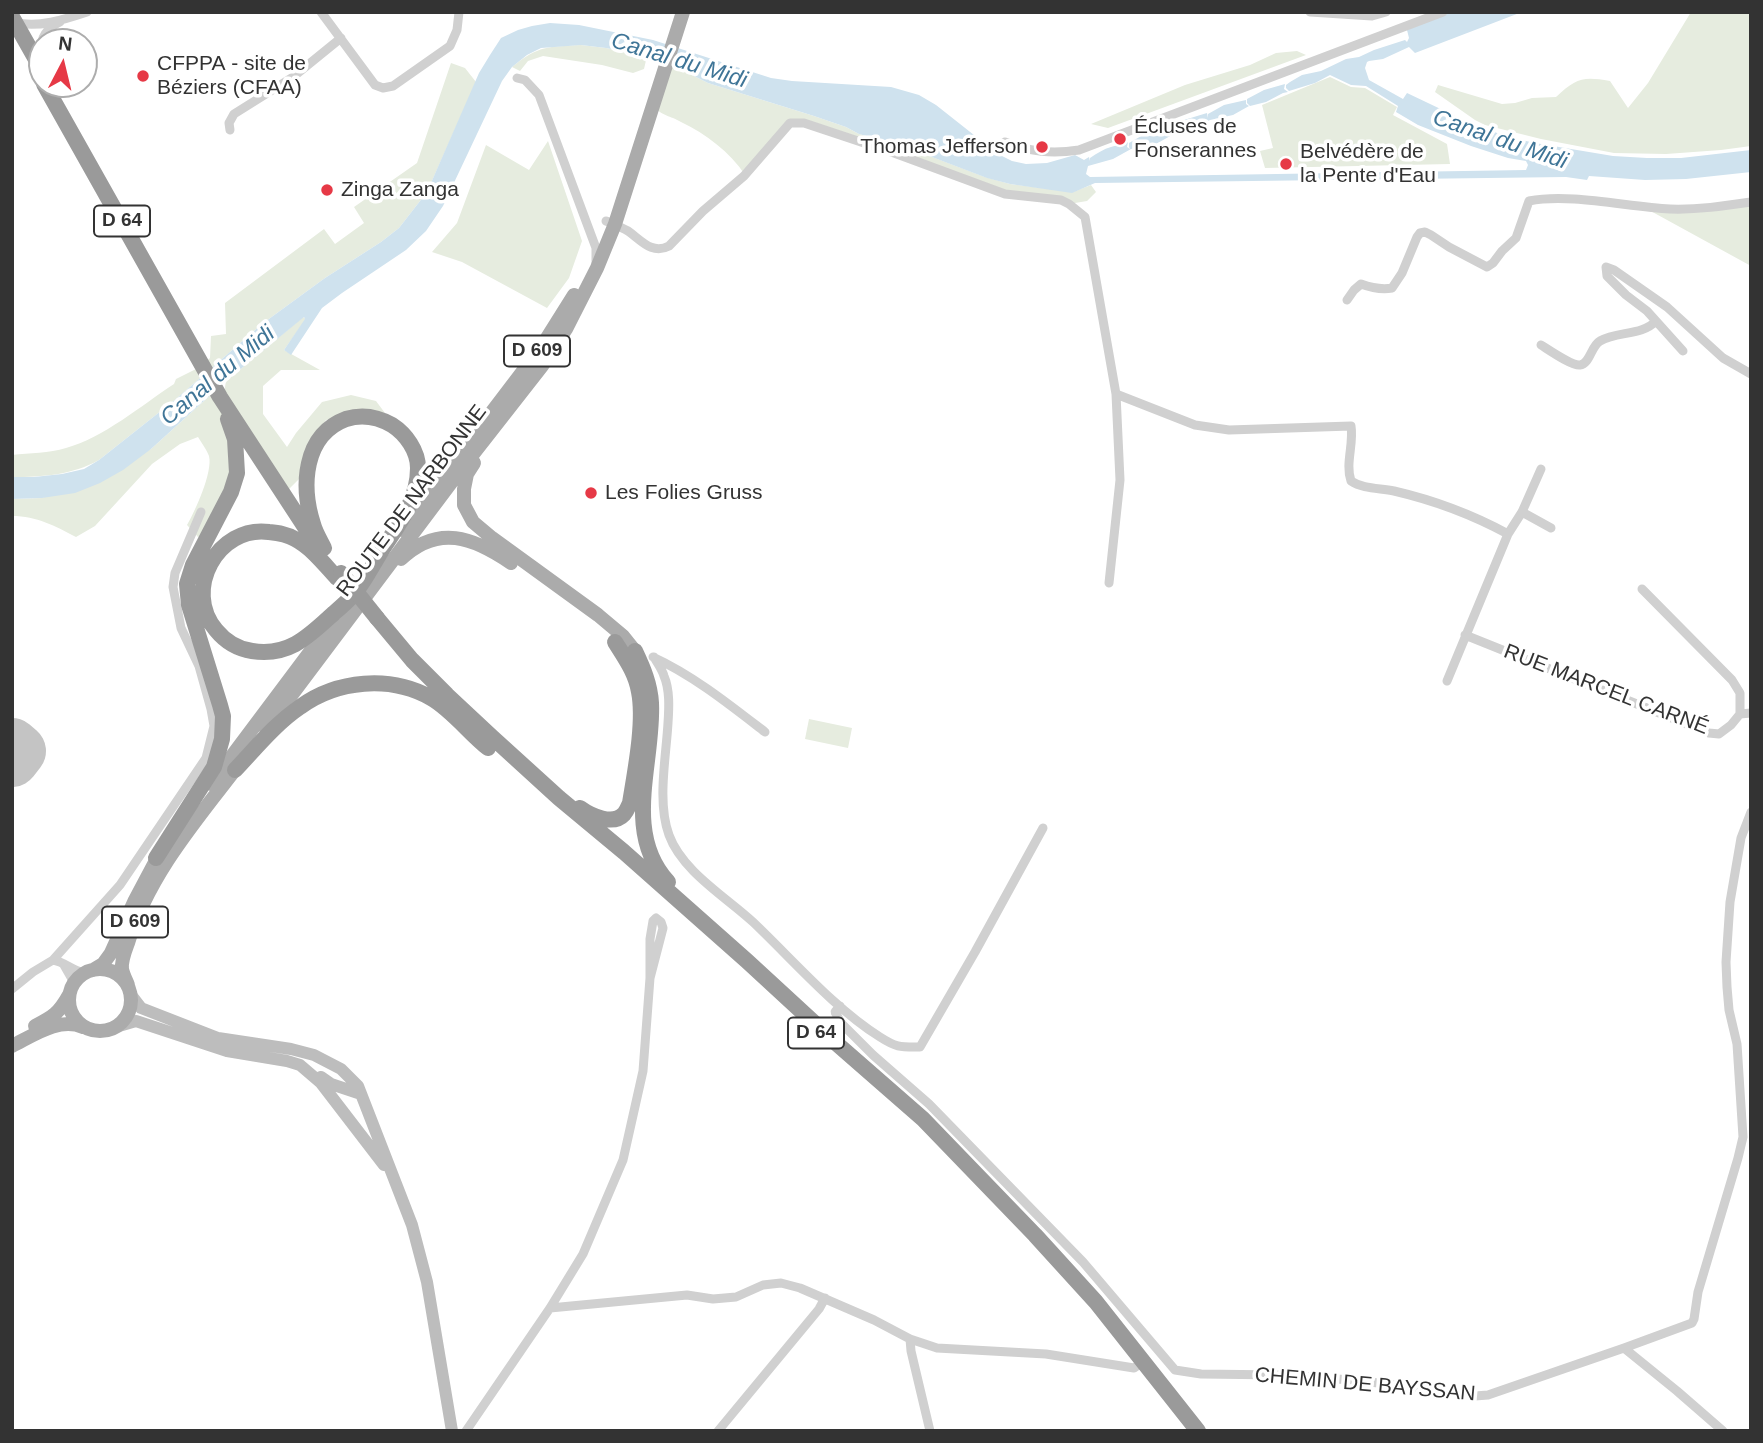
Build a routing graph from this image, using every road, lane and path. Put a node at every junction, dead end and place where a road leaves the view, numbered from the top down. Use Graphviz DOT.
graph roads {
  1 [pos="87,12"];
  2 [pos="321,12"];
  3 [pos="459,12"];
  4 [pos="675,12"];
  5 [pos="683,12"];
  6 [pos="1310,12"];
  7 [pos="1386,12"];
  8 [pos="1443,12"];
  9 [pos="68,18"];
  10 [pos="13,22"];
  11 [pos="49,28"];
  12 [pos="672,33"];
  13 [pos="341,38"];
  14 [pos="28,47"];
  15 [pos="28,57"];
  16 [pos="517,78"];
  17 [pos="52,98"];
  18 [pos="59,98"];
  19 [pos="230,130"];
  20 [pos="1005,142"];
  21 [pos="1751,202"];
  22 [pos="610,223"];
  23 [pos="596,248"];
  24 [pos="597,268"];
  25 [pos="1348,300"];
  26 [pos="1656,321"];
  27 [pos="1541,345"];
  28 [pos="1684,351"];
  29 [pos="201,357"];
  30 [pos="1751,374"];
  31 [pos="1116,394"];
  32 [pos="222,395"];
  33 [pos="517,398"];
  34 [pos="1541,469"];
  35 [pos="201,512"];
  36 [pos="1522,512"];
  37 [pos="1551,528"];
  38 [pos="1508,534"];
  39 [pos="324,548"];
  40 [pos="339,576"];
  41 [pos="376,582"];
  42 [pos="1109,583"];
  43 [pos="1642,589"];
  44 [pos="354,594"];
  45 [pos="375,621"];
  46 [pos="1465,635"];
  47 [pos="615,642"];
  48 [pos="654,657"];
  49 [pos="633,659"];
  50 [pos="1447,681"];
  51 [pos="1751,712"];
  52 [pos="1740,714"];
  53 [pos="1751,720"];
  54 [pos="765,732"];
  55 [pos="492,737"];
  56 [pos="235,770"];
  57 [pos="520,772"];
  58 [pos="1751,811"];
  59 [pos="1043,828"];
  60 [pos="156,858"];
  61 [pos="53,960"];
  62 [pos="747,961"];
  63 [pos="64,963"];
  64 [pos="89,971"];
  65 [pos="650,978"];
  66 [pos="12,989"];
  67 [pos="130,990"];
  68 [pos="70,991"];
  69 [pos="840,1006"];
  70 [pos="119,1026"];
  71 [pos="88,1029"];
  72 [pos="12,1037"];
  73 [pos="12,1046"];
  74 [pos="300,1065"];
  75 [pos="361,1094"];
  76 [pos="967,1165"];
  77 [pos="393,1177"];
  78 [pos="825,1298"];
  79 [pos="550,1308"];
  80 [pos="910,1339"];
  81 [pos="1624,1348"];
  82 [pos="1144,1361"];
  83 [pos="452,1431"];
  84 [pos="466,1431"];
  85 [pos="718,1431"];
  86 [pos="930,1431"];
  87 [pos="1198,1431"];
  88 [pos="1723,1431"];
  1 -- 9 [label="street"];
  2 -- 13 [label="street"];
  3 -- 13 [label="street"];
  4 -- 12 [label="main road, ROUTE DE NARBONNE / D 609"];
  5 -- 12 [label="main road, ROUTE DE NARBONNE / D 609"];
  6 -- 7 [label="street"];
  8 -- 20 [label="street"];
  9 -- 10 [label="street"];
  9 -- 11 [label="street"];
  10 -- 14 [label="highway"];
  10 -- 15 [label="highway, D 64"];
  12 -- 22 [label="main road, ROUTE DE NARBONNE / D 609"];
  13 -- 19 [label="street"];
  16 -- 23 [label="street"];
  17 -- 29 [label="highway, D 64"];
  18 -- 29 [label="highway, D 64"];
  21 -- 25 [label="street"];
  22 -- 23 [label="main road, ROUTE DE NARBONNE / D 609"];
  22 -- 24 [label="main road, ROUTE DE NARBONNE / D 609"];
  22 -- 31 [label="street"];
  23 -- 24 [label="street"];
  23 -- 44 [label="main road, ROUTE DE NARBONNE / D 609"];
  24 -- 33 [label="main road, ROUTE DE NARBONNE / D 609"];
  26 -- 27 [label="street"];
  26 -- 28 [label="street"];
  26 -- 30 [label="street"];
  29 -- 32 [label="highway, D 64"];
  31 -- 38 [label="street"];
  31 -- 42 [label="street"];
  32 -- 39 [label="highway, D 64"];
  32 -- 40 [label="highway, D 64"];
  32 -- 60 [label="highway"];
  33 -- 41 [label="main road, ROUTE DE NARBONNE / D 609"];
  33 -- 49 [label="main road"];
  34 -- 36 [label="street"];
  35 -- 61 [label="street"];
  36 -- 37 [label="street"];
  36 -- 38 [label="street"];
  38 -- 46 [label="street"];
  39 -- 40 [label="highway, D 64"];
  39 -- 44 [label="highway"];
  40 -- 44 [label="highway"];
  40 -- 45 [label="highway, D 64, bridge"];
  41 -- 47 [label="main road"];
  41 -- 56 [label="main road, ROUTE DE NARBONNE / D 609"];
  43 -- 52 [label="street"];
  44 -- 60 [label="main road, ROUTE DE NARBONNE / D 609"];
  45 -- 55 [label="highway, D 64"];
  45 -- 57 [label="highway, D 64"];
  46 -- 50 [label="street"];
  46 -- 52 [label="street, RUE MARCEL CARNÉ"];
  47 -- 49 [label="highway"];
  48 -- 49 [label="street"];
  48 -- 54 [label="street"];
  48 -- 69 [label="street"];
  49 -- 55 [label="highway"];
  49 -- 62 [label="highway"];
  51 -- 52 [label="street, RUE MARCEL CARNÉ"];
  52 -- 53 [label="street, RUE MARCEL CARNÉ"];
  55 -- 62 [label="highway, D 64"];
  56 -- 57 [label="highway"];
  56 -- 67 [label="main road, ROUTE DE NARBONNE / D 609"];
  57 -- 76 [label="highway, D 64"];
  58 -- 81 [label="street, CHEMIN DE BAYSSAN"];
  59 -- 69 [label="street"];
  60 -- 64 [label="main road, ROUTE DE NARBONNE / D 609"];
  61 -- 63 [label="street"];
  61 -- 66 [label="street"];
  62 -- 76 [label="highway, D 64"];
  63 -- 64 [label="street"];
  63 -- 68 [label="street"];
  64 -- 67 [label="main road"];
  64 -- 68 [label="main road"];
  65 -- 65 [label="street"];
  65 -- 79 [label="street"];
  67 -- 70 [label="main road"];
  67 -- 75 [label="street"];
  68 -- 71 [label="main road"];
  68 -- 72 [label="main road"];
  69 -- 81 [label="street, CHEMIN DE BAYSSAN"];
  70 -- 71 [label="main road"];
  70 -- 74 [label="street"];
  71 -- 73 [label="main road"];
  74 -- 75 [label="street"];
  74 -- 77 [label="street"];
  75 -- 77 [label="street"];
  76 -- 82 [label="highway, D 64"];
  77 -- 83 [label="street"];
  78 -- 79 [label="street"];
  78 -- 80 [label="street"];
  78 -- 85 [label="street"];
  79 -- 84 [label="street"];
  80 -- 82 [label="street"];
  80 -- 86 [label="street"];
  81 -- 88 [label="street"];
  82 -- 87 [label="highway, D 64"];
}
